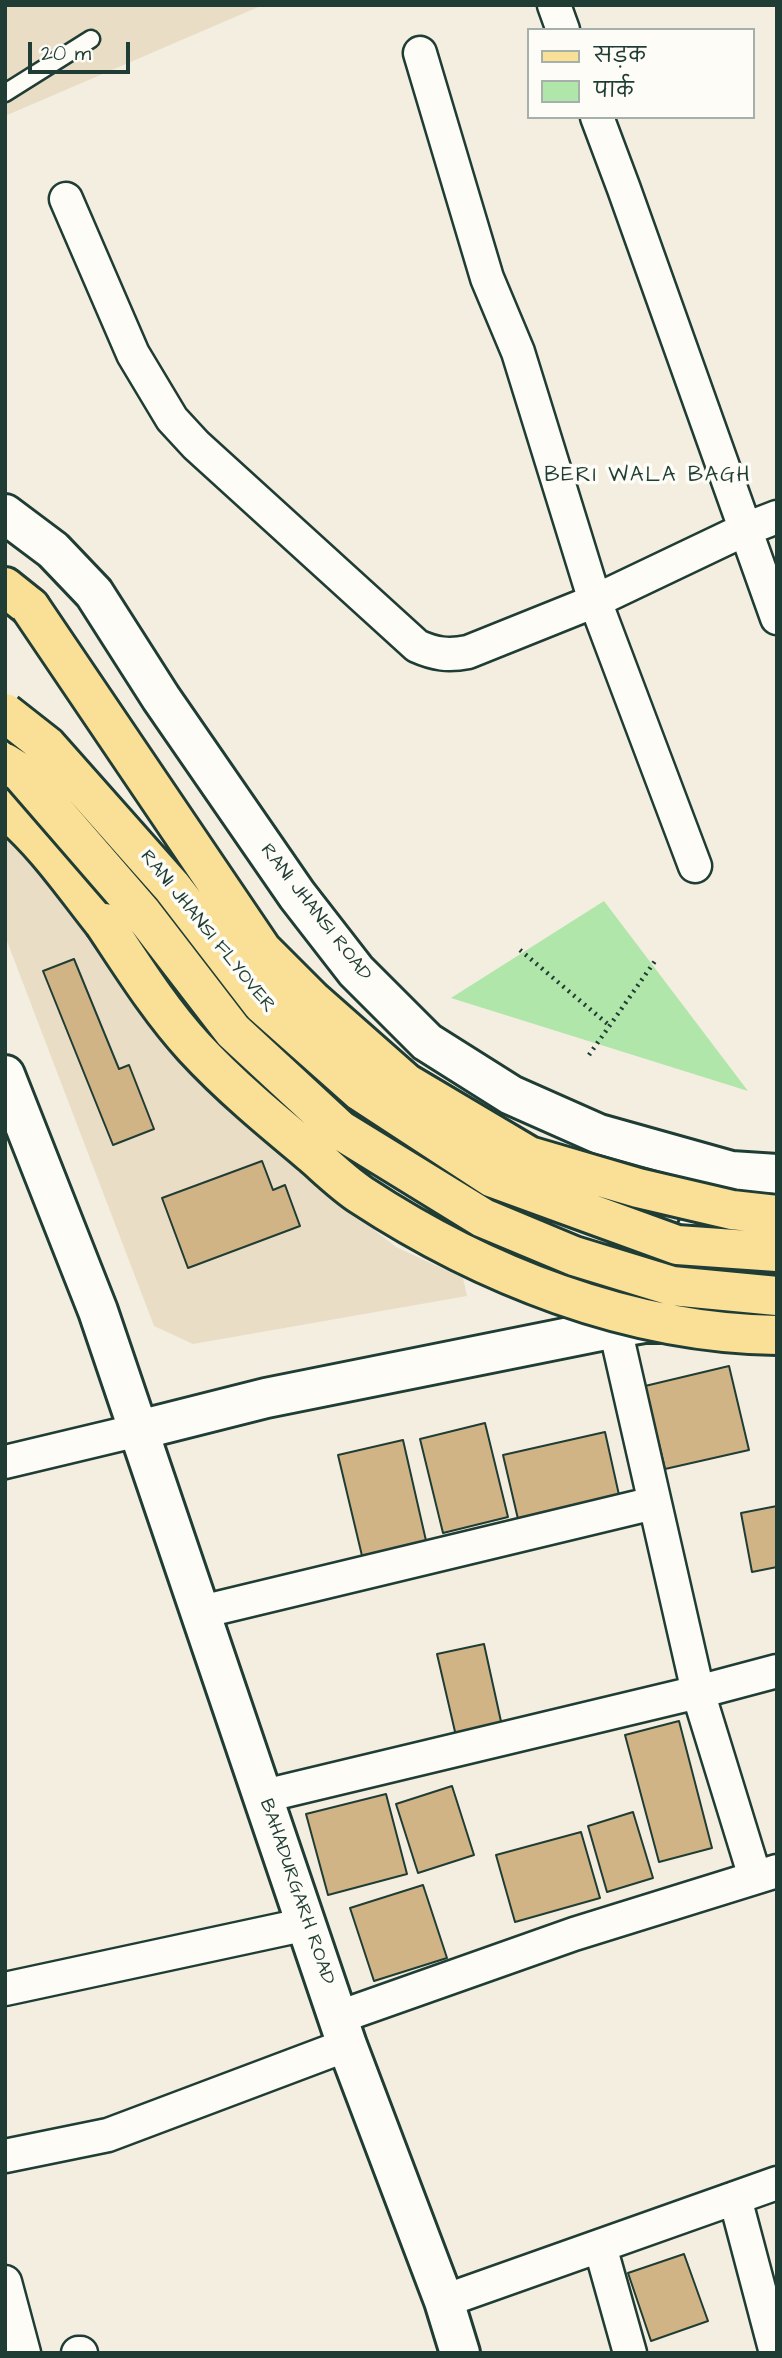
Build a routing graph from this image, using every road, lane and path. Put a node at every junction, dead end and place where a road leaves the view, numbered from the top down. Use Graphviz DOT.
graph roads {
  1 [pos="554,5"];
  2 [pos="562,28"];
  3 [pos="90,39"];
  4 [pos="420,53"];
  5 [pos="5,93"];
  6 [pos="598,119"];
  7 [pos="66,199"];
  8 [pos="5,514"];
  9 [pos="777,517"];
  10 [pos="746,529"];
  11 [pos="18,597"];
  12 [pos="594,601"];
  13 [pos="777,618"];
  14 [pos="5,713"];
  15 [pos="5,763"];
  16 [pos="5,808"];
  17 [pos="695,866"];
  18 [pos="520,950"];
  19 [pos="655,961"];
  20 [pos="610,1026"];
  21 [pos="589,1055"];
  22 [pos="5,1074"];
  23 [pos="731,1171"];
  24 [pos="777,1174"];
  25 [pos="777,1215"];
  26 [pos="777,1252"];
  27 [pos="777,1296"];
  28 [pos="777,1325"];
  29 [pos="629,1326"];
  30 [pos="777,1335"];
  31 [pos="138,1430"];
  32 [pos="5,1462"];
  33 [pos="654,1503"];
  34 [pos="201,1612"];
  35 [pos="777,1671"];
  36 [pos="698,1692"];
  37 [pos="264,1796"];
  38 [pos="766,1874"];
  39 [pos="307,1924"];
  40 [pos="5,1989"];
  41 [pos="343,2031"];
  42 [pos="5,2156"];
  43 [pos="777,2183"];
  44 [pos="735,2198"];
  45 [pos="600,2246"];
  46 [pos="5,2282"];
  47 [pos="444,2301"];
  48 [pos="24,2353"];
  49 [pos="460,2353"];
  50 [pos="630,2353"];
  51 [pos="776,2353"];
  1 -- 2 [label="street"];
  3 -- 5 [label="lane"];
  4 -- 12 [label="street"];
  6 -- 10 [label="street"];
  7 -- 12 [label="street"];
  8 -- 23 [label="main road, RANI JHANSI ROAD"];
  9 -- 10 [label="street"];
  10 -- 12 [label="street"];
  10 -- 13 [label="street"];
  11 -- 25 [label="main road, bridge"];
  12 -- 17 [label="street"];
  14 -- 26 [label="main road, RANI JHANSI FLYOVER, bridge"];
  15 -- 27 [label="main road, RANI JHANSI FLYOVER, bridge"];
  16 -- 30 [label="main road, bridge"];
  18 -- 20 [label="path"];
  19 -- 20 [label="path"];
  20 -- 21 [label="path"];
  22 -- 31 [label="main road"];
  23 -- 24 [label="main road, RANI JHANSI ROAD"];
  23 -- 29 [label="main road"];
  28 -- 29 [label="main road"];
  29 -- 31 [label="main road"];
  29 -- 33 [label="street"];
  31 -- 32 [label="street"];
  31 -- 34 [label="main road, BAHADURGARH ROAD"];
  33 -- 34 [label="street"];
  33 -- 36 [label="street"];
  34 -- 37 [label="main road, BAHADURGARH ROAD"];
  35 -- 36 [label="street"];
  36 -- 37 [label="street"];
  36 -- 38 [label="street"];
  37 -- 39 [label="main road, BAHADURGARH ROAD"];
  38 -- 41 [label="street"];
  39 -- 40 [label="street"];
  39 -- 41 [label="main road, BAHADURGARH ROAD"];
  41 -- 42 [label="street"];
  41 -- 47 [label="main road, BAHADURGARH ROAD"];
  43 -- 44 [label="street"];
  44 -- 45 [label="street"];
  44 -- 51 [label="street"];
  45 -- 47 [label="street"];
  45 -- 50 [label="street"];
  46 -- 48 [label="street"];
  47 -- 49 [label="main road, BAHADURGARH ROAD"];
}
